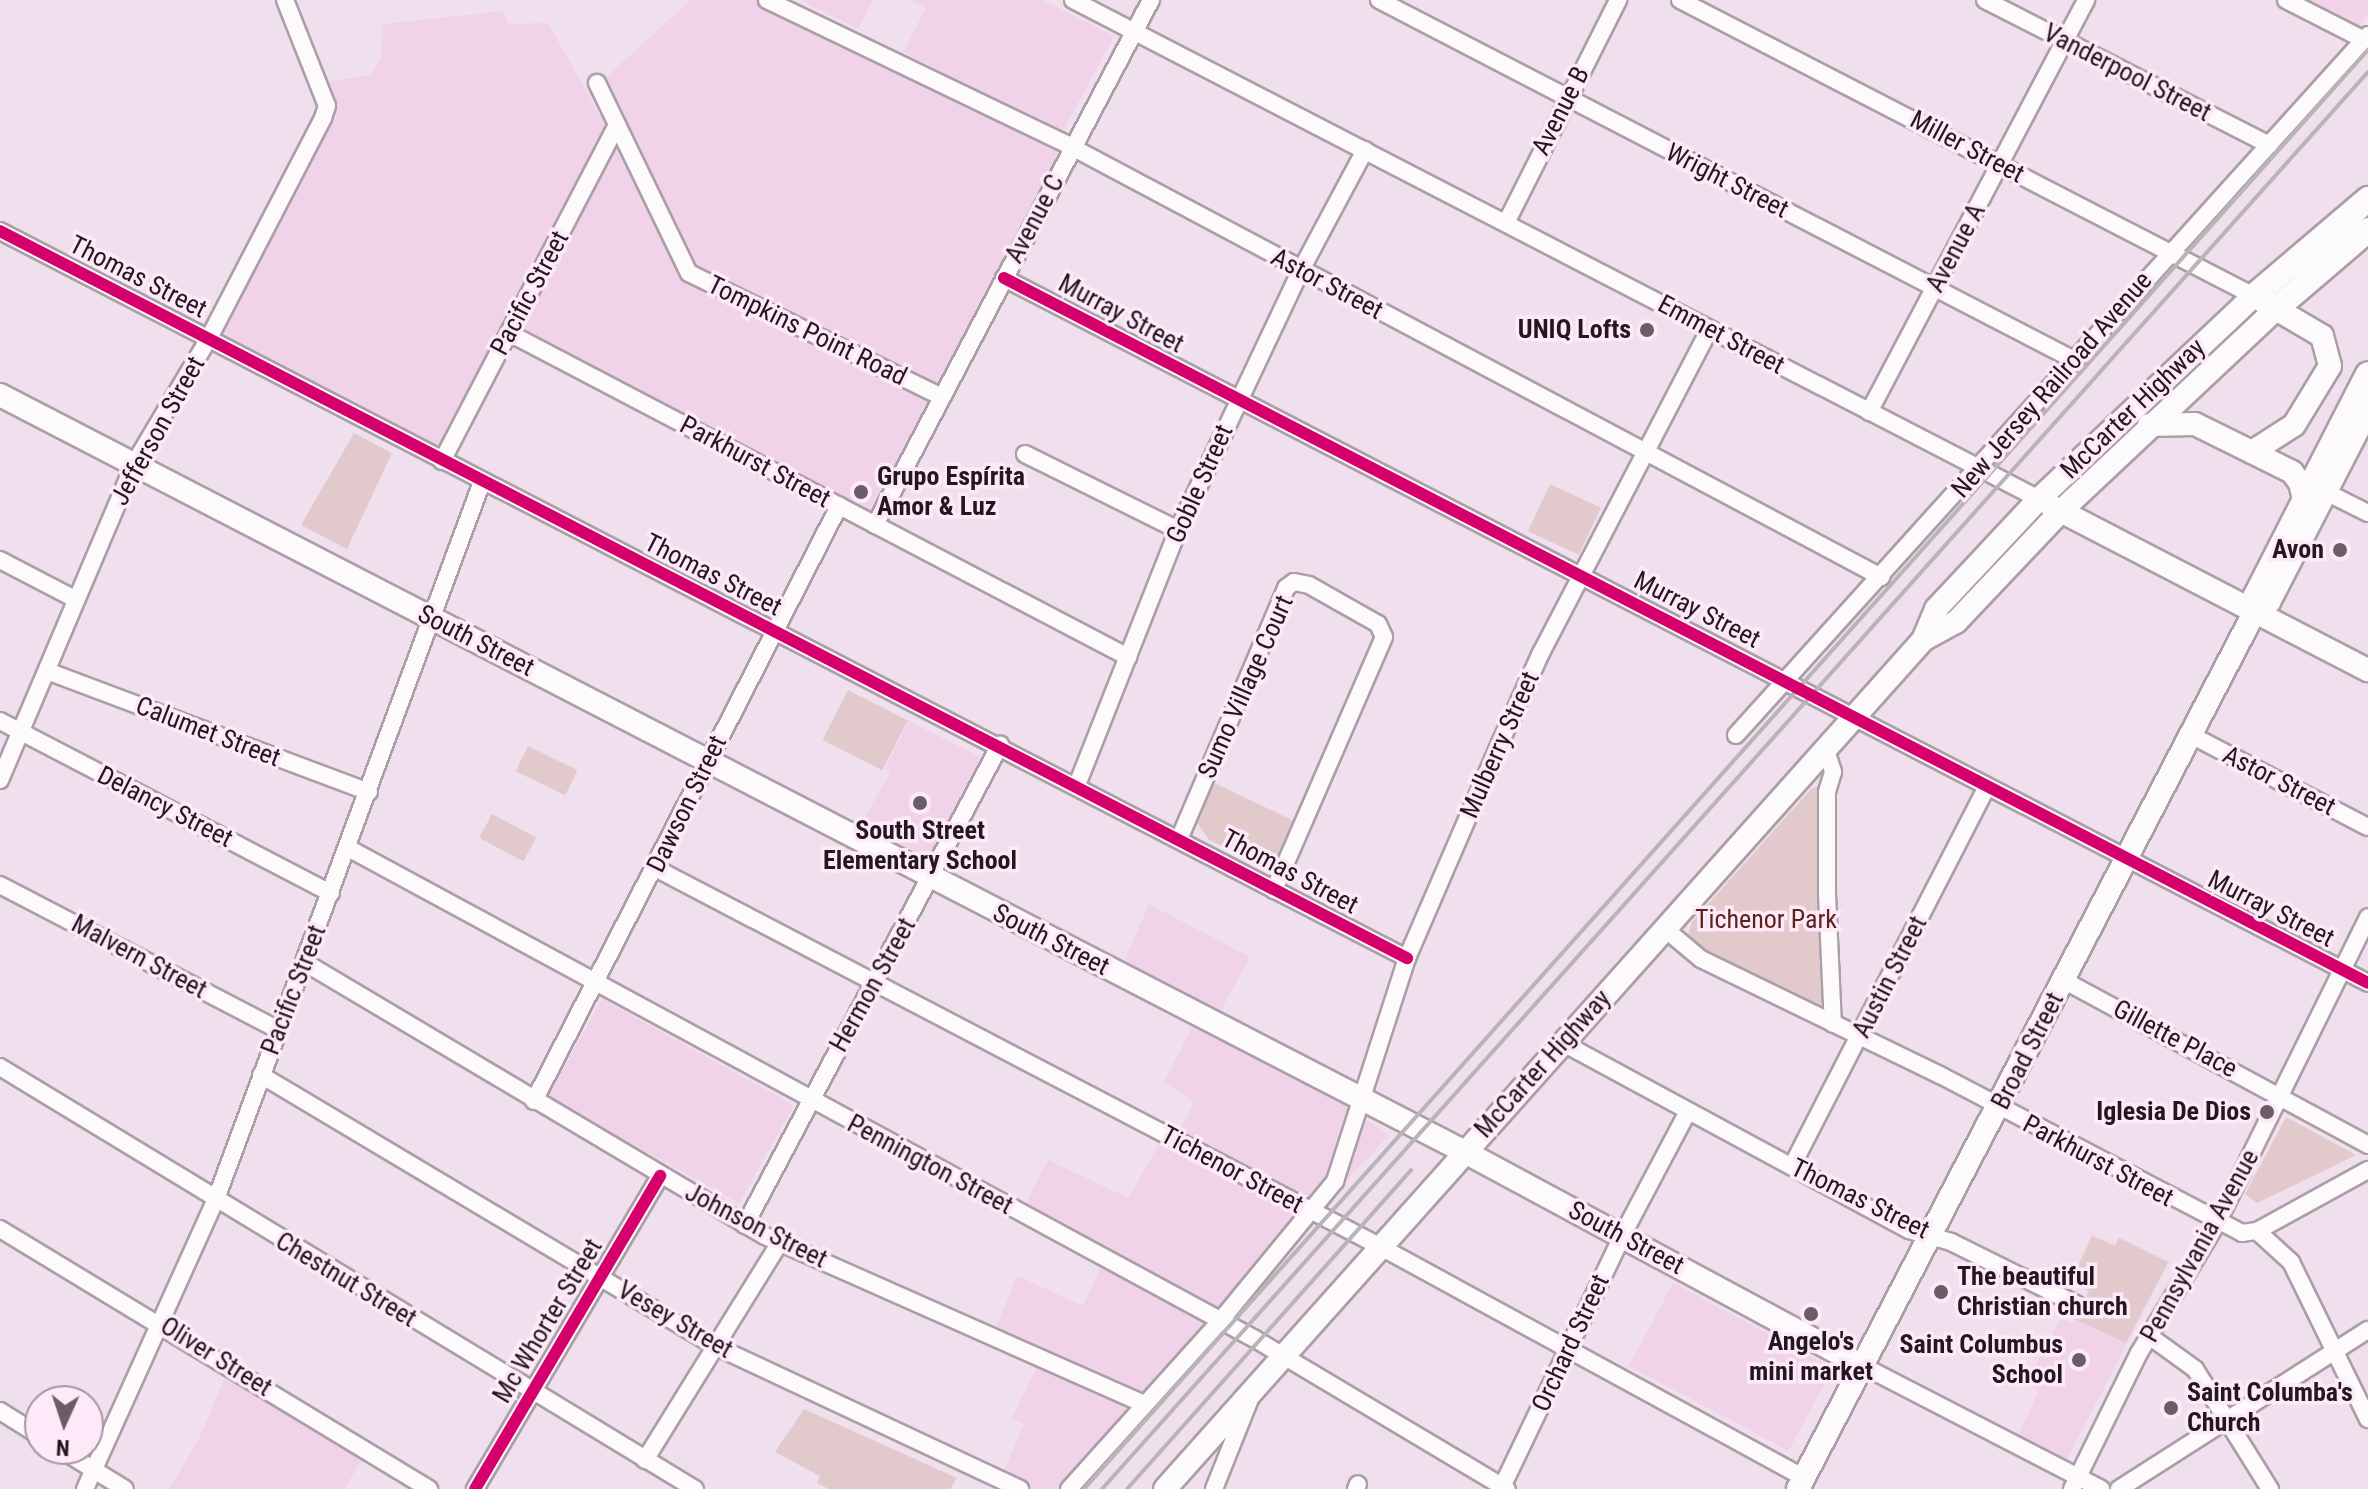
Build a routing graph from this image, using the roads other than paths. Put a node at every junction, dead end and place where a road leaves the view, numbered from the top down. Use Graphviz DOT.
graph roads {
  1 [pos="285,0"];
  2 [pos="767,0"];
  3 [pos="1073,0"];
  4 [pos="1151,0"];
  5 [pos="1379,0"];
  6 [pos="1618,0"];
  7 [pos="1680,0"];
  8 [pos="1985,0"];
  9 [pos="2086,0"];
  10 [pos="2286,0"];
  11 [pos="1135,32"];
  12 [pos="2366,38"];
  13 [pos="2065,41"];
  14 [pos="597,83"];
  15 [pos="1566,98"];
  16 [pos="617,125"];
  17 [pos="2269,145"];
  18 [pos="1072,148"];
  19 [pos="1365,150"];
  20 [pos="2000,165"];
  21 [pos="2368,199"];
  22 [pos="1506,223"];
  23 [pos="2368,230"];
  24 [pos="0,231"];
  25 [pos="2169,252"];
  26 [pos="1301,270"];
  27 [pos="1004,278"];
  28 [pos="1934,288"];
  29 [pos="2254,296"];
  30 [pos="2277,308"];
  31 [pos="1710,329"];
  32 [pos="509,333"];
  33 [pos="209,338"];
  34 [pos="2076,361"];
  35 [pos="2368,374"];
  36 [pos="0,395"];
  37 [pos="942,397"];
  38 [pos="1238,400"];
  39 [pos="2368,410"];
  40 [pos="1869,412"];
  41 [pos="2149,425"];
  42 [pos="2252,452"];
  43 [pos="1025,454"];
  44 [pos="1645,454"];
  45 [pos="442,461"];
  46 [pos="134,464"];
  47 [pos="1979,469"];
  48 [pos="482,482"];
  49 [pos="2315,496"];
  50 [pos="2039,499"];
  51 [pos="839,506"];
  52 [pos="2061,511"];
  53 [pos="2368,513"];
  54 [pos="875,525"];
  55 [pos="1178,530"];
  56 [pos="0,560"];
  57 [pos="1581,575"];
  58 [pos="1881,577"];
  59 [pos="75,599"];
  60 [pos="2255,611"];
  61 [pos="433,619"];
  62 [pos="772,629"];
  63 [pos="1923,640"];
  64 [pos="1128,657"];
  65 [pos="2368,670"];
  66 [pos="47,671"];
  67 [pos="1785,680"];
  68 [pos="1851,720"];
  69 [pos="0,721"];
  70 [pos="20,732"];
  71 [pos="1736,735"];
  72 [pos="2191,735"];
  73 [pos="1000,745"];
  74 [pos="1826,750"];
  75 [pos="710,760"];
  76 [pos="0,780"];
  77 [pos="1077,785"];
  78 [pos="1987,787"];
  79 [pos="369,792"];
  80 [pos="2368,827"];
  81 [pos="1180,837"];
  82 [pos="348,848"];
  83 [pos="2127,859"];
  84 [pos="657,869"];
  85 [pos="932,878"];
  86 [pos="0,885"];
  87 [pos="1274,890"];
  88 [pos="331,893"];
  89 [pos="2368,917"];
  90 [pos="1664,928"];
  91 [pos="1407,958"];
  92 [pos="304,962"];
  93 [pos="2341,969"];
  94 [pos="2065,981"];
  95 [pos="873,982"];
  96 [pos="2368,983"];
  97 [pos="595,984"];
  98 [pos="1833,1024"];
  99 [pos="278,1030"];
  100 [pos="1858,1037"];
  101 [pos="1563,1043"];
  102 [pos="0,1067"];
  103 [pos="261,1075"];
  104 [pos="2282,1096"];
  105 [pos="1359,1100"];
  106 [pos="534,1101"];
  107 [pos="809,1101"];
  108 [pos="1998,1109"];
  109 [pos="1687,1113"];
  110 [pos="2368,1145"];
  111 [pos="1465,1152"];
  112 [pos="1792,1166"];
  113 [pos="2368,1170"];
  114 [pos="660,1176"];
  115 [pos="216,1199"];
  116 [pos="1314,1212"];
  117 [pos="2217,1223"];
  118 [pos="745,1225"];
  119 [pos="0,1229"];
  120 [pos="2257,1231"];
  121 [pos="1622,1236"];
  122 [pos="1932,1236"];
  123 [pos="780,1242"];
  124 [pos="1379,1246"];
  125 [pos="600,1277"];
  126 [pos="2076,1304"];
  127 [pos="1221,1320"];
  128 [pos="158,1322"];
  129 [pos="2368,1330"];
  130 [pos="2152,1338"];
  131 [pos="715,1346"];
  132 [pos="2333,1349"];
  133 [pos="1568,1351"];
  134 [pos="1285,1357"];
  135 [pos="1863,1366"];
  136 [pos="1252,1391"];
  137 [pos="531,1392"];
  138 [pos="1145,1404"];
  139 [pos="0,1411"];
  140 [pos="2228,1419"];
  141 [pos="2368,1419"];
  142 [pos="24,1426"];
  143 [pos="645,1460"];
  144 [pos="86,1465"];
  145 [pos="94,1470"];
  146 [pos="2075,1483"];
  147 [pos="1801,1484"];
  148 [pos="1504,1488"];
  149 [pos="85,1489"];
  150 [pos="125,1489"];
  151 [pos="429,1489"];
  152 [pos="475,1489"];
  153 [pos="695,1489"];
  154 [pos="1020,1489"];
  155 [pos="1069,1489"];
  156 [pos="1165,1489"];
  157 [pos="1214,1489"];
  158 [pos="2101,1489"];
  159 [pos="2119,1489"];
  160 [pos="2270,1489"];
  1 -- 33 [label="street, Jefferson Street"];
  2 -- 18 [label="street, Astor Street"];
  3 -- 11 [label="street, Emmet Street"];
  4 -- 11 [label="street, Avenue C"];
  5 -- 15 [label="street, Wright Street"];
  6 -- 15 [label="street, Avenue B"];
  7 -- 20 [label="street, Miller Street"];
  8 -- 13 [label="street, Vanderpool Street"];
  9 -- 13 [label="street, Avenue A"];
  10 -- 12 [label="street"];
  11 -- 18 [label="street, Avenue C"];
  11 -- 19 [label="street, Emmet Street"];
  12 -- 17 [label="street, New Jersey Railroad Avenue"];
  13 -- 17 [label="street, Vanderpool Street"];
  13 -- 20 [label="street, Avenue A"];
  14 -- 16 [label="street, Tompkins Point Road"];
  15 -- 22 [label="street, Avenue B"];
  15 -- 28 [label="street, Wright Street"];
  16 -- 32 [label="street, Pacific Street"];
  16 -- 37 [label="street, Tompkins Point Road"];
  17 -- 25 [label="street, New Jersey Railroad Avenue"];
  18 -- 26 [label="street, Astor Street"];
  18 -- 27 [label="street, Avenue C"];
  19 -- 22 [label="street, Emmet Street"];
  19 -- 26 [label="street, Goble Street"];
  20 -- 25 [label="street, Miller Street"];
  20 -- 28 [label="street, Avenue A"];
  21 -- 29 [label="highway, McCarter Highway"];
  22 -- 31 [label="street, Emmet Street"];
  23 -- 30 [label="highway, McCarter Highway"];
  24 -- 33 [label="street, Thomas Street"];
  25 -- 29 [label="street, Miller Street"];
  25 -- 34 [label="street, New Jersey Railroad Avenue"];
  26 -- 38 [label="street, Goble Street"];
  26 -- 44 [label="street, Astor Street"];
  27 -- 37 [label="street, Avenue C"];
  27 -- 38 [label="street, Murray Street"];
  28 -- 34 [label="street, Wright Street"];
  28 -- 40 [label="street, Avenue A"];
  29 -- 30 [label="main road"];
  29 -- 50 [label="main road, McCarter Highway"];
  30 -- 41 [label="main road, McCarter Highway"];
  30 -- 42 [label="main road"];
  31 -- 40 [label="street, Emmet Street"];
  31 -- 44 [label="street, Mulberry Street"];
  32 -- 45 [label="street, Pacific Street"];
  32 -- 51 [label="street, Parkhurst Street"];
  33 -- 45 [label="street, Thomas Street"];
  33 -- 46 [label="street, Jefferson Street"];
  34 -- 47 [label="street, New Jersey Railroad Avenue"];
  35 -- 49 [label="highway"];
  36 -- 46 [label="main road, South Street"];
  37 -- 54 [label="street, Avenue C"];
  38 -- 55 [label="street, Goble Street"];
  38 -- 57 [label="street, Murray Street"];
  39 -- 49 [label="main road, Broad Street"];
  40 -- 47 [label="street, Emmet Street"];
  41 -- 42 [label="main road"];
  41 -- 52 [label="main road, McCarter Highway"];
  42 -- 49 [label="main road"];
  43 -- 55 [label="street"];
  44 -- 57 [label="street, Mulberry Street"];
  44 -- 58 [label="street, Astor Street"];
  45 -- 48 [label="street, Thomas Street"];
  46 -- 59 [label="street, Jefferson Street"];
  46 -- 61 [label="main road, South Street"];
  47 -- 50 [label="street, Emmet Street"];
  47 -- 58 [label="street, New Jersey Railroad Avenue"];
  48 -- 61 [label="street, Pacific Street"];
  48 -- 62 [label="street, Thomas Street"];
  49 -- 53 [label="street"];
  49 -- 60 [label="main road, Broad Street"];
  50 -- 52 [label="main road, Emmet Street"];
  50 -- 63 [label="main road, McCarter Highway"];
  51 -- 54 [label="street, Parkhurst Street"];
  51 -- 62 [label="street, Dawson Street"];
  52 -- 60 [label="main road, Emmet Street"];
  52 -- 63 [label="main road, McCarter Highway"];
  54 -- 64 [label="street, Parkhurst Street"];
  55 -- 64 [label="street, Goble Street"];
  56 -- 59 [label="street"];
  57 -- 67 [label="street, Murray Street"];
  57 -- 91 [label="street, Mulberry Street"];
  58 -- 67 [label="street, New Jersey Railroad Avenue"];
  59 -- 66 [label="street, Jefferson Street"];
  60 -- 65 [label="main road, Emmet Street"];
  60 -- 72 [label="main road, Broad Street"];
  61 -- 75 [label="main road, South Street"];
  61 -- 79 [label="street, Pacific Street"];
  62 -- 73 [label="street, Thomas Street"];
  62 -- 75 [label="street, Dawson Street"];
  63 -- 68 [label="main road, McCarter Highway"];
  64 -- 77 [label="street, Goble Street"];
  66 -- 70 [label="street, Jefferson Street"];
  66 -- 79 [label="street, Calumet Street"];
  67 -- 68 [label="street, Murray Street"];
  67 -- 71 [label="street, New Jersey Railroad Avenue"];
  68 -- 74 [label="main road, McCarter Highway"];
  68 -- 78 [label="street, Murray Street"];
  69 -- 70 [label="street, Delancy Street"];
  70 -- 76 [label="street, Jefferson Street"];
  70 -- 88 [label="street, Delancy Street"];
  72 -- 80 [label="street, Astor Street"];
  72 -- 83 [label="main road, Broad Street"];
  73 -- 77 [label="street, Thomas Street"];
  73 -- 85 [label="street, Hermon Street"];
  74 -- 90 [label="main road, McCarter Highway"];
  74 -- 98 [label="street"];
  75 -- 84 [label="street, Dawson Street"];
  75 -- 85 [label="main road, South Street"];
  77 -- 81 [label="street, Thomas Street"];
  78 -- 83 [label="street, Murray Street"];
  78 -- 100 [label="street, Austin Street"];
  79 -- 82 [label="street, Pacific Street"];
  81 -- 87 [label="street, Thomas Street"];
  81 -- 87 [label="street, Sumo Village Court"];
  82 -- 88 [label="street, Pacific Street"];
  82 -- 97 [label="street, Pennington Street"];
  83 -- 93 [label="street, Murray Street"];
  83 -- 94 [label="main road, Broad Street"];
  84 -- 95 [label="street, Tichenor Street"];
  84 -- 97 [label="street, Dawson Street"];
  85 -- 95 [label="street, Hermon Street"];
  85 -- 105 [label="main road, South Street"];
  86 -- 99 [label="street, Malvern Street"];
  87 -- 91 [label="street, Thomas Street"];
  88 -- 92 [label="street, Pacific Street"];
  89 -- 93 [label="street, Pennsylvania Avenue"];
  90 -- 98 [label="street, Parkhurst Street"];
  90 -- 101 [label="main road, McCarter Highway"];
  91 -- 105 [label="street, Mulberry Street"];
  92 -- 99 [label="street, Pacific Street"];
  92 -- 106 [label="street, Johnson Street"];
  93 -- 96 [label="street, Murray Street"];
  93 -- 104 [label="street, Pennsylvania Avenue"];
  94 -- 104 [label="street, Gillette Place"];
  94 -- 108 [label="main road, Broad Street"];
  95 -- 107 [label="street, Hermon Street"];
  95 -- 116 [label="street, Tichenor Street"];
  97 -- 106 [label="street, Dawson Street"];
  97 -- 107 [label="street, Pennington Street"];
  98 -- 100 [label="street, Parkhurst Street"];
  99 -- 103 [label="street, Pacific Street"];
  100 -- 108 [label="street, Parkhurst Street"];
  100 -- 112 [label="street, Austin Street"];
  101 -- 109 [label="street, Thomas Street"];
  101 -- 111 [label="main road, McCarter Highway"];
  102 -- 115 [label="street, Chestnut Street"];
  103 -- 115 [label="street, Pacific Street"];
  103 -- 125 [label="street, Vesey Street"];
  104 -- 110 [label="street, Gillette Place"];
  104 -- 117 [label="street, Pennsylvania Avenue"];
  105 -- 111 [label="main road, South Street"];
  105 -- 116 [label="street, Mulberry Street"];
  106 -- 114 [label="street, Johnson Street"];
  107 -- 118 [label="street, Hermon Street"];
  107 -- 127 [label="street, Pennington Street"];
  108 -- 117 [label="street, Parkhurst Street"];
  108 -- 122 [label="main road, Broad Street"];
  109 -- 112 [label="street, Thomas Street"];
  109 -- 121 [label="street, Orchard Street"];
  111 -- 121 [label="main road, South Street"];
  111 -- 124 [label="main road, McCarter Highway"];
  112 -- 122 [label="street, Thomas Street"];
  113 -- 120 [label="street"];
  114 -- 118 [label="street, Johnson Street"];
  114 -- 125 [label="street, Mc Whorter Street"];
  115 -- 128 [label="street, Pacific Street"];
  115 -- 137 [label="street, Chestnut Street"];
  116 -- 124 [label="street, Tichenor Street"];
  116 -- 127 [label="street"];
  117 -- 120 [label="street, Parkhurst Street"];
  117 -- 130 [label="street, Pennsylvania Avenue"];
  118 -- 123 [label="street, Johnson Street"];
  119 -- 128 [label="street, Oliver Street"];
  120 -- 132 [label="street"];
  121 -- 133 [label="street, Orchard Street"];
  121 -- 135 [label="main road, South Street"];
  122 -- 126 [label="street, Thomas Street"];
  122 -- 135 [label="main road, Broad Street"];
  123 -- 131 [label="street"];
  123 -- 138 [label="street, Johnson Street"];
  124 -- 133 [label="street, Tichenor Street"];
  124 -- 134 [label="main road, McCarter Highway"];
  125 -- 131 [label="street, Vesey Street"];
  125 -- 137 [label="street, Mc Whorter Street"];
  127 -- 134 [label="street, Pennington Street"];
  127 -- 138 [label="street"];
  128 -- 145 [label="street, Pacific Street"];
  128 -- 151 [label="street, Oliver Street"];
  129 -- 132 [label="street"];
  130 -- 140 [label="street"];
  130 -- 146 [label="street, Pennsylvania Avenue"];
  131 -- 143 [label="street"];
  131 -- 154 [label="street, Vesey Street"];
  132 -- 140 [label="street"];
  132 -- 141 [label="street"];
  133 -- 147 [label="street, Tichenor Street"];
  133 -- 148 [label="street, Orchard Street"];
  134 -- 136 [label="main road, McCarter Highway"];
  134 -- 148 [label="street, Pennington Street"];
  135 -- 146 [label="street, South Street"];
  135 -- 147 [label="main road, Broad Street"];
  136 -- 156 [label="main road, McCarter Highway"];
  136 -- 157 [label="street"];
  137 -- 143 [label="street, Chestnut Street"];
  137 -- 152 [label="street, Mc Whorter Street"];
  138 -- 155 [label="street"];
  139 -- 142 [label="street"];
  140 -- 159 [label="street"];
  140 -- 160 [label="street"];
  143 -- 153 [label="street, Chestnut Street"];
  144 -- 145 [label="street"];
  145 -- 149 [label="street, Pacific Street"];
  145 -- 150 [label="street"];
  146 -- 158 [label="street, South Street"];
}
